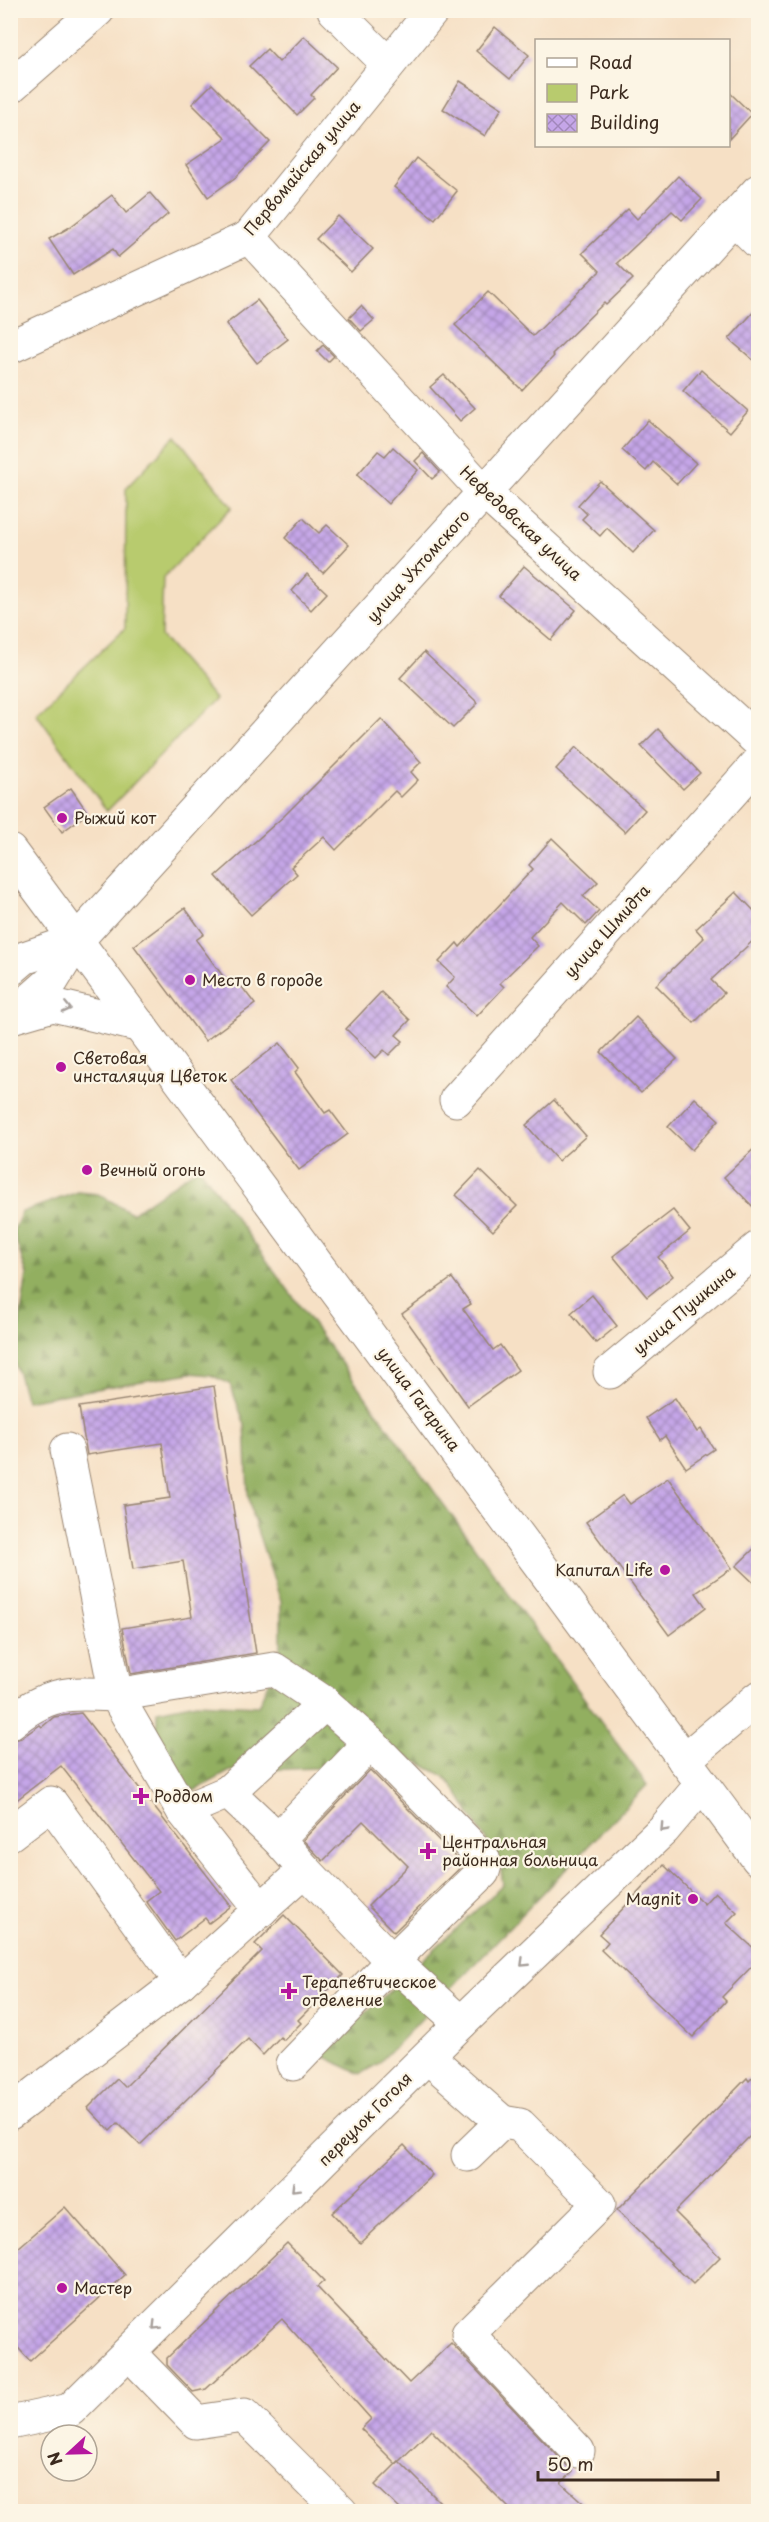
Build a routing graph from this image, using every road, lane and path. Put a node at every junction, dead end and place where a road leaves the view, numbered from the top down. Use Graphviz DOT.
graph roads {
  1 [pos="98,10"];
  2 [pos="334,10"];
  3 [pos="433,10"];
  4 [pos="388,64"];
  5 [pos="10,87"];
  6 [pos="759,191"];
  7 [pos="734,218"];
  8 [pos="249,237"];
  9 [pos="759,242"];
  10 [pos="10,347"];
  11 [pos="485,493"];
  12 [pos="759,741"];
  13 [pos="759,763"];
  14 [pos="10,851"];
  15 [pos="77,940"];
  16 [pos="10,969"];
  17 [pos="10,1018"];
  18 [pos="141,1026"];
  19 [pos="456,1100"];
  20 [pos="759,1248"];
  21 [pos="610,1372"];
  22 [pos="67,1450"];
  23 [pos="116,1695"];
  24 [pos="759,1698"];
  25 [pos="325,1703"];
  26 [pos="17,1712"];
  27 [pos="370,1743"];
  28 [pos="693,1772"];
  29 [pos="228,1792"];
  30 [pos="183,1810"];
  31 [pos="10,1834"];
  32 [pos="278,1839"];
  33 [pos="759,1859"];
  34 [pos="305,1870"];
  35 [pos="261,1910"];
  36 [pos="392,1961"];
  37 [pos="181,1982"];
  38 [pos="461,2023"];
  39 [pos="428,2057"];
  40 [pos="293,2064"];
  41 [pos="10,2113"];
  42 [pos="502,2122"];
  43 [pos="468,2155"];
  44 [pos="129,2353"];
  45 [pos="10,2423"];
  46 [pos="578,2451"];
  47 [pos="341,2511"];
  1 -- 5 [label="street"];
  2 -- 4 [label="street"];
  3 -- 4 [label="street, Первомайская улица"];
  4 -- 8 [label="street, Первомайская улица"];
  6 -- 7 [label="street, улица Ухтомского"];
  7 -- 9 [label="street"];
  7 -- 11 [label="street, улица Ухтомского"];
  8 -- 10 [label="street, Первомайская улица"];
  8 -- 11 [label="street, Нефедовская улица"];
  11 -- 12 [label="street, Нефедовская улица"];
  11 -- 15 [label="street, улица Ухтомского"];
  13 -- 19 [label="street, улица Шмидта"];
  14 -- 15 [label="street, улица Гагарина"];
  15 -- 16 [label="street"];
  15 -- 17 [label="street, улица Ухтомского"];
  15 -- 18 [label="street, улица Гагарина"];
  17 -- 18 [label="street, one-way"];
  18 -- 28 [label="street, улица Гагарина"];
  20 -- 21 [label="street, улица Пушкина"];
  22 -- 23 [label="street"];
  23 -- 25 [label="street"];
  23 -- 26 [label="street"];
  23 -- 30 [label="street"];
  24 -- 28 [label="street, переулок Гоголя"];
  25 -- 27 [label="street"];
  25 -- 29 [label="street"];
  27 -- 32 [label="street"];
  27 -- 36 [label="street"];
  28 -- 33 [label="street, улица Гагарина"];
  28 -- 38 [label="street, переулок Гоголя, one-way"];
  29 -- 30 [label="street"];
  29 -- 32 [label="street"];
  30 -- 35 [label="street"];
  31 -- 37 [label="street"];
  32 -- 34 [label="street"];
  34 -- 35 [label="street"];
  34 -- 36 [label="street"];
  35 -- 37 [label="street"];
  36 -- 38 [label="street"];
  36 -- 40 [label="street"];
  37 -- 41 [label="street"];
  38 -- 39 [label="street, переулок Гоголя"];
  39 -- 42 [label="street"];
  39 -- 44 [label="street, переулок Гоголя, one-way"];
  42 -- 43 [label="street"];
  42 -- 46 [label="street"];
  44 -- 45 [label="street, переулок Гоголя"];
  44 -- 47 [label="street"];
}
